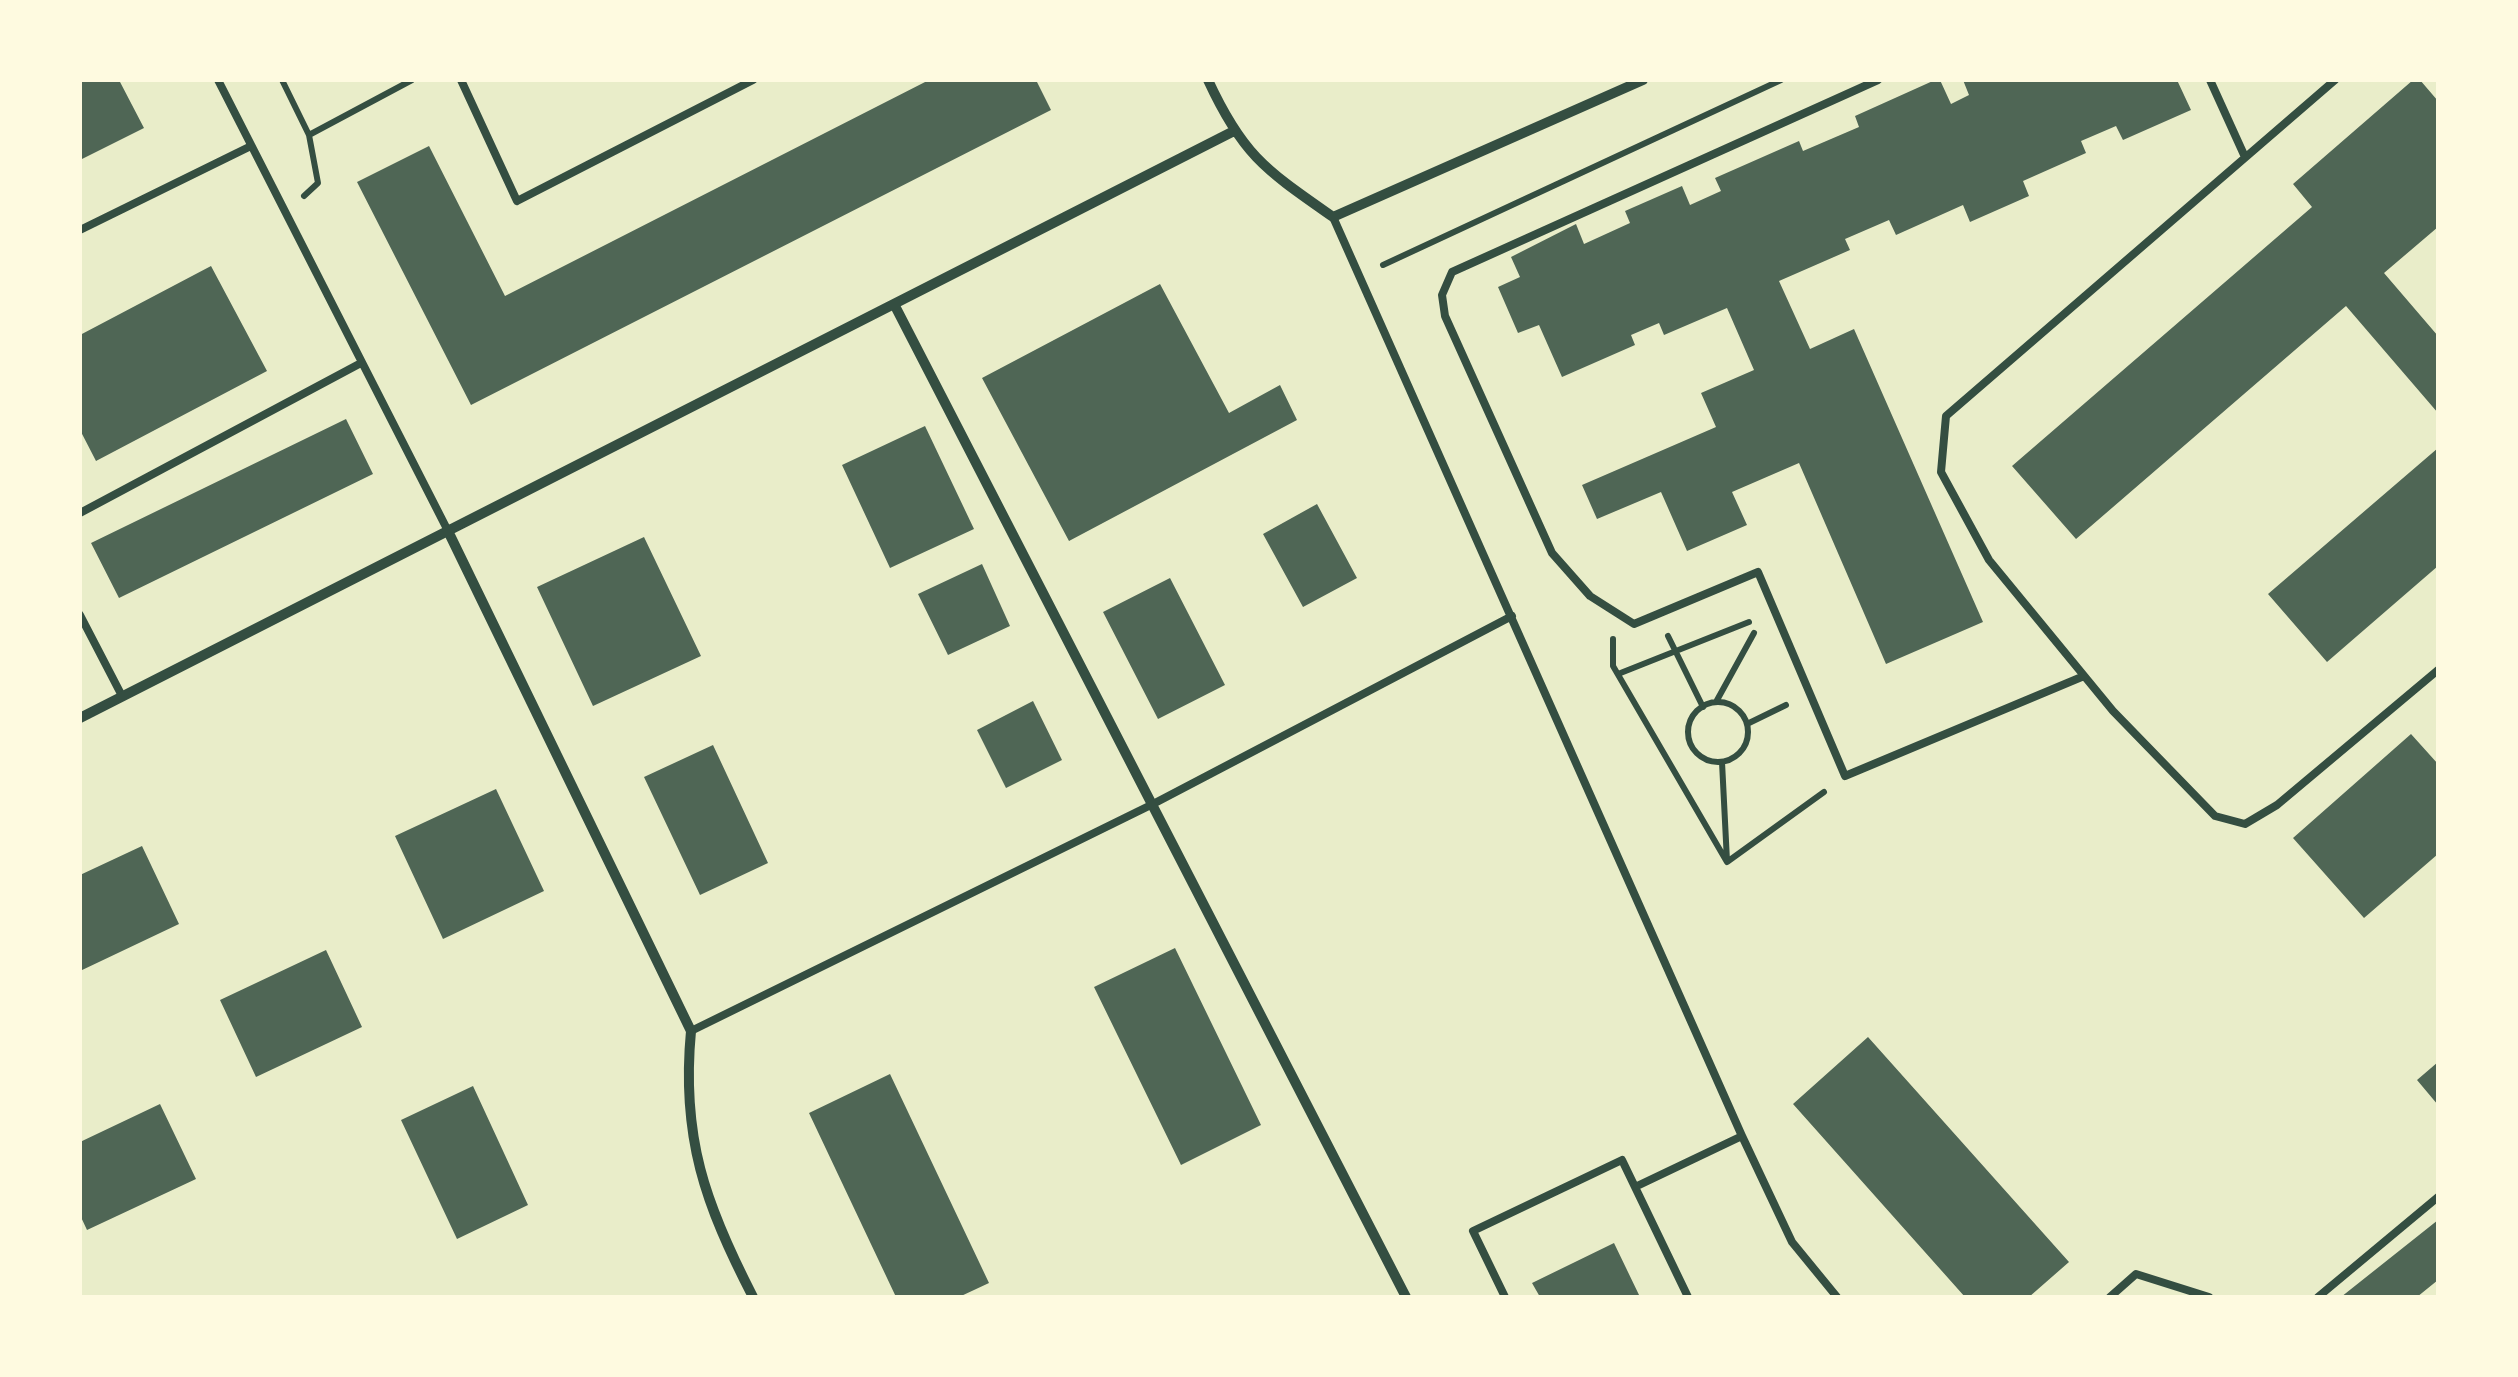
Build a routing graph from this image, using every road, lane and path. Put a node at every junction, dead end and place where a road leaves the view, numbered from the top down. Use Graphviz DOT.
graph roads {
  1 [pos="218,80"];
  2 [pos="282,80"];
  3 [pos="412,80"];
  4 [pos="461,80"];
  5 [pos="753,80"];
  6 [pos="1208,80"];
  7 [pos="1644,80"];
  8 [pos="1781,80"];
  9 [pos="1878,80"];
  10 [pos="2210,80"];
  11 [pos="2334,80"];
  12 [pos="1232,132"];
  13 [pos="309,135"];
  14 [pos="251,146"];
  15 [pos="2245,157"];
  16 [pos="285,214"];
  17 [pos="1333,217"];
  18 [pos="80,230"];
  19 [pos="1359,276"];
  20 [pos="894,304"];
  21 [pos="361,364"];
  22 [pos="80,513"];
  23 [pos="447,530"];
  24 [pos="1612,610"];
  25 [pos="1658,614"];
  26 [pos="80,615"];
  27 [pos="1512,616"];
  28 [pos="1675,650"];
  29 [pos="2438,670"];
  30 [pos="1618,674"];
  31 [pos="2084,676"];
  32 [pos="121,694"];
  33 [pos="1810,694"];
  34 [pos="1716,702"];
  35 [pos="1702,707"];
  36 [pos="80,718"];
  37 [pos="1747,724"];
  38 [pos="1722,762"];
  39 [pos="1845,776"];
  40 [pos="1153,804"];
  41 [pos="1727,862"];
  42 [pos="691,1031"];
  43 [pos="1742,1136"];
  44 [pos="1635,1187"];
  45 [pos="2438,1197"];
  46 [pos="753,1297"];
  47 [pos="1406,1297"];
  48 [pos="1505,1297"];
  49 [pos="1688,1297"];
  50 [pos="1837,1297"];
  51 [pos="2110,1297"];
  52 [pos="2210,1297"];
  53 [pos="2318,1297"];
  1 -- 14 [label="lane"];
  2 -- 13 [label="path"];
  3 -- 13 [label="path"];
  4 -- 5 [label="lane"];
  6 -- 12 [label="street"];
  7 -- 17 [label="street"];
  8 -- 19 [label="path"];
  9 -- 24 [label="lane"];
  10 -- 15 [label="lane"];
  11 -- 15 [label="lane"];
  12 -- 17 [label="street"];
  12 -- 20 [label="street"];
  13 -- 16 [label="path"];
  14 -- 16 [label="lane"];
  14 -- 18 [label="lane"];
  15 -- 31 [label="lane"];
  16 -- 21 [label="lane"];
  17 -- 19 [label="lane"];
  19 -- 27 [label="lane"];
  20 -- 23 [label="street"];
  20 -- 40 [label="street"];
  21 -- 22 [label="lane"];
  21 -- 23 [label="lane"];
  23 -- 32 [label="street"];
  23 -- 42 [label="street"];
  24 -- 25 [label="lane"];
  24 -- 30 [label="path"];
  25 -- 28 [label="path"];
  25 -- 33 [label="lane"];
  26 -- 32 [label="lane"];
  27 -- 40 [label="lane"];
  27 -- 43 [label="lane"];
  28 -- 30 [label="path"];
  28 -- 34 [label="path"];
  28 -- 35 [label="path"];
  29 -- 31 [label="lane"];
  30 -- 41 [label="path"];
  31 -- 39 [label="lane"];
  32 -- 36 [label="street"];
  33 -- 37 [label="path"];
  33 -- 39 [label="lane"];
  34 -- 35 [label="path"];
  34 -- 37 [label="path"];
  35 -- 38 [label="path"];
  37 -- 38 [label="path"];
  38 -- 41 [label="path"];
  39 -- 41 [label="path"];
  40 -- 42 [label="lane"];
  40 -- 47 [label="street"];
  42 -- 46 [label="street"];
  43 -- 44 [label="lane"];
  43 -- 50 [label="lane"];
  44 -- 48 [label="lane"];
  44 -- 49 [label="lane"];
  45 -- 53 [label="lane"];
  51 -- 52 [label="lane"];
}
